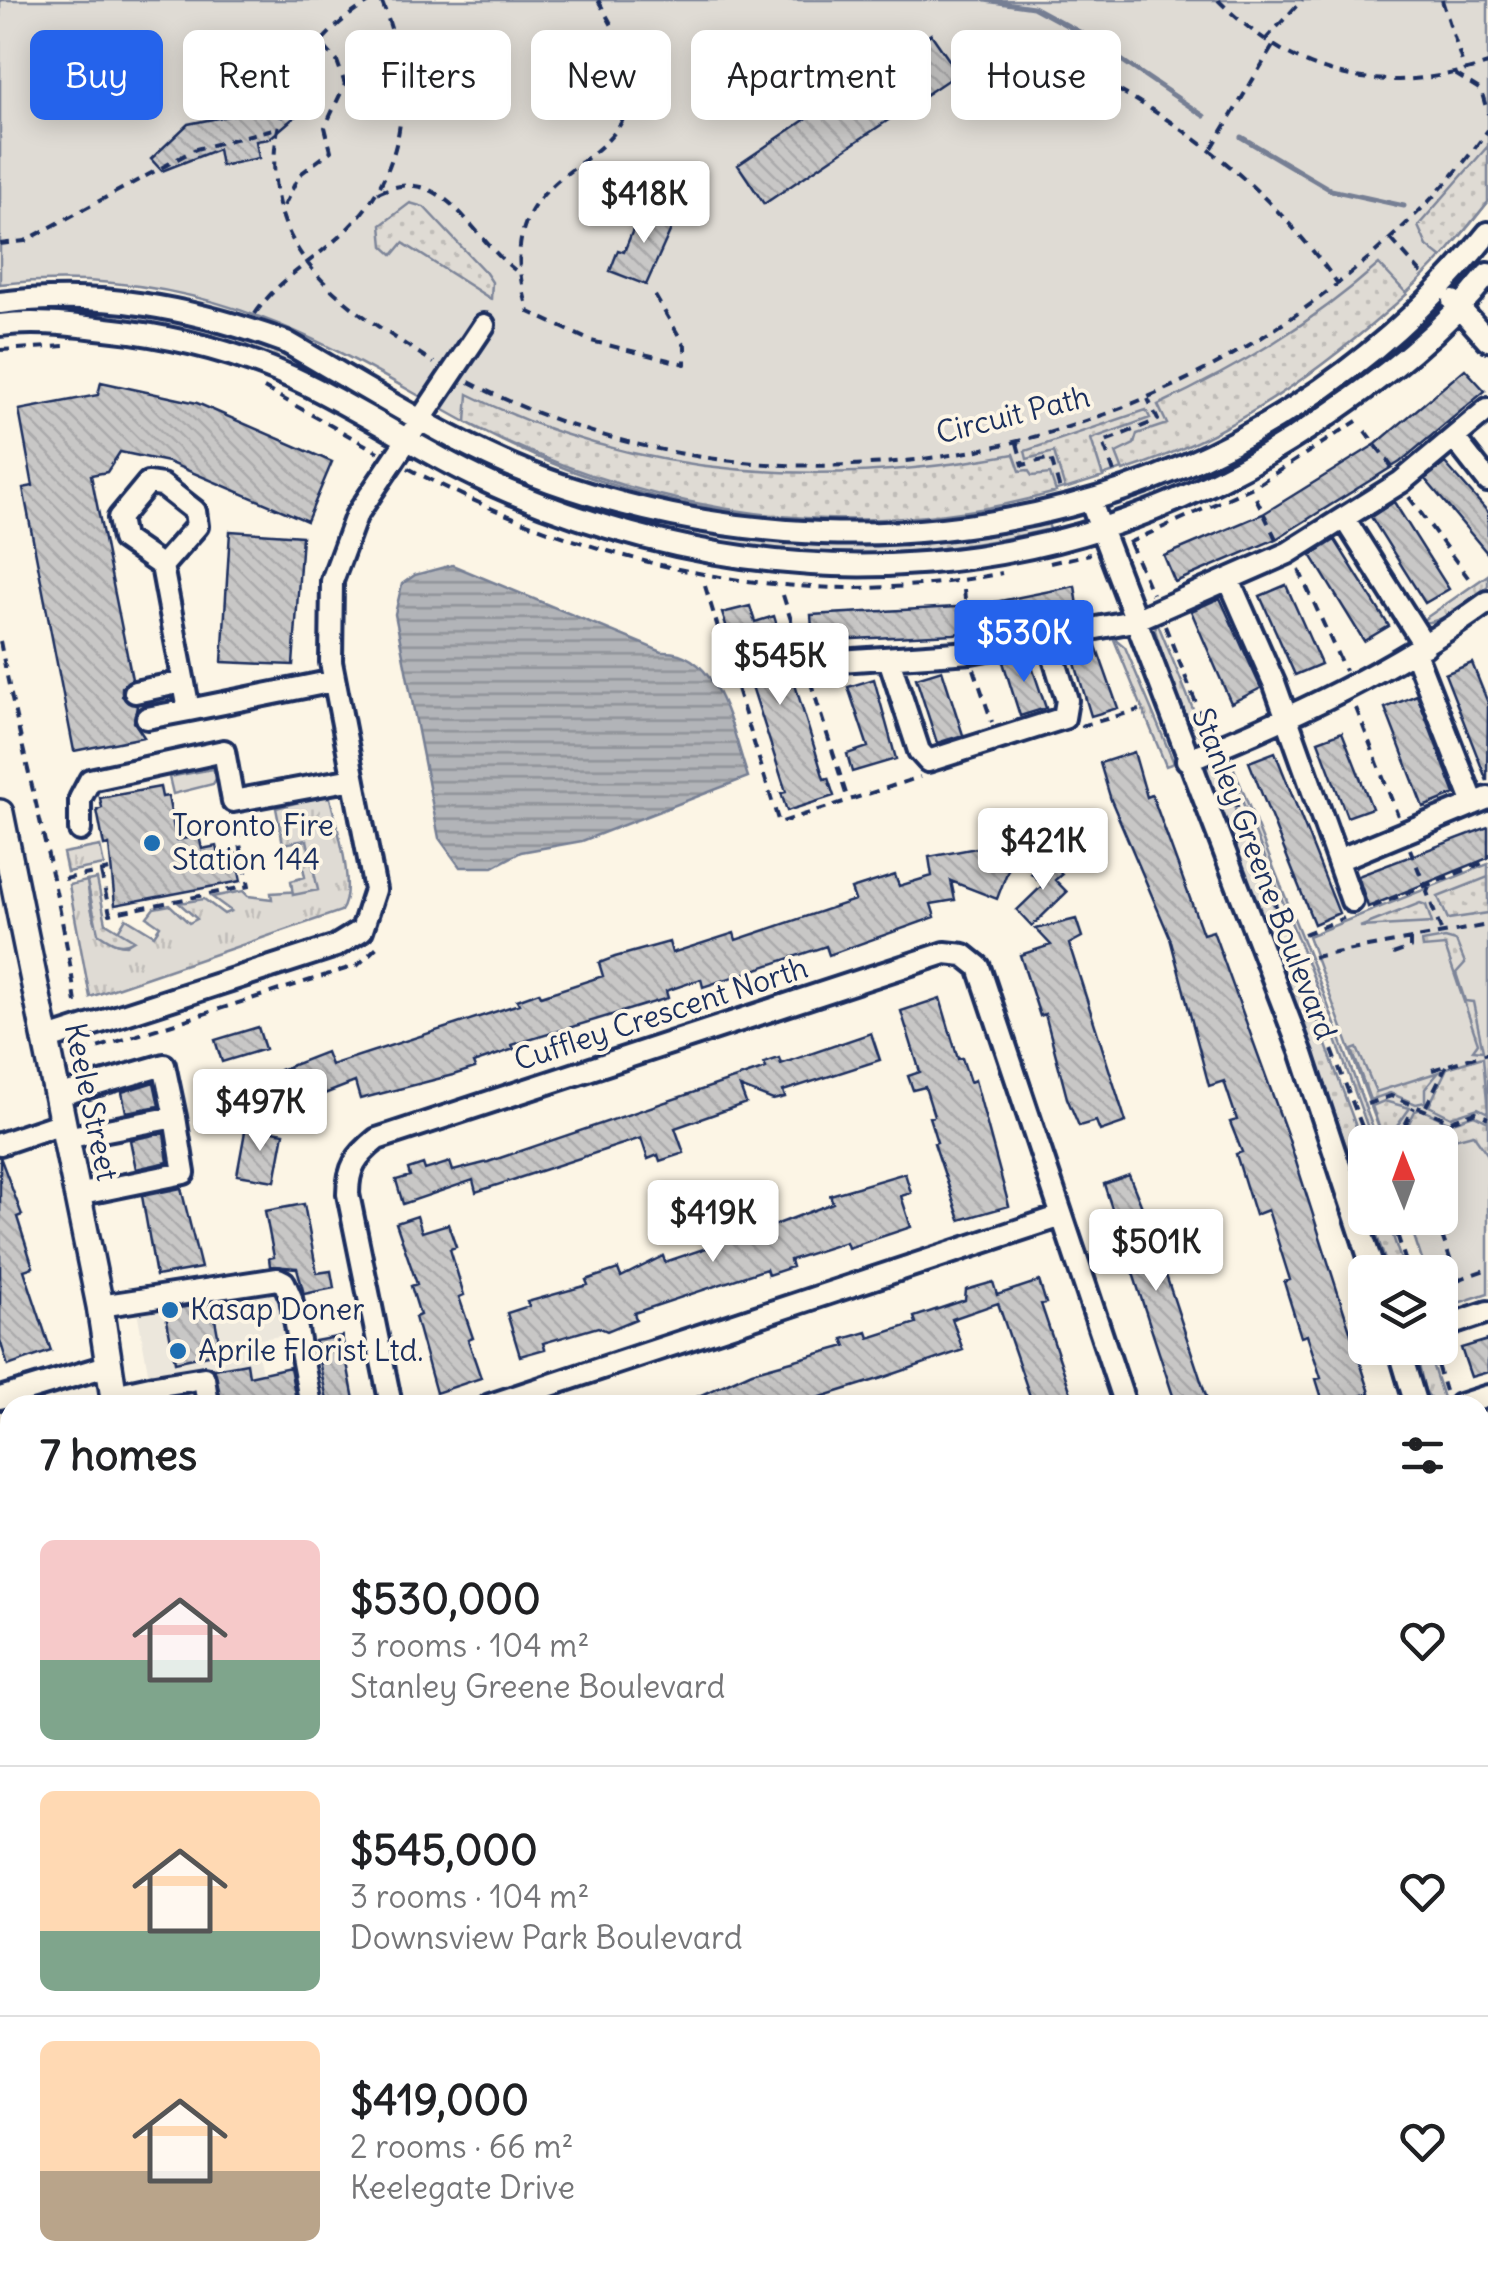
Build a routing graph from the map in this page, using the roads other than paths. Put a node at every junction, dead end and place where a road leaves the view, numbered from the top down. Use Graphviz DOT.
graph roads {
  1 [pos="1488,233"];
  2 [pos="1488,274"];
  3 [pos="1440,290"];
  4 [pos="0,303"];
  5 [pos="1460,307"];
  6 [pos="0,325"];
  7 [pos="484,326"];
  8 [pos="1488,340"];
  9 [pos="1488,409"];
  10 [pos="422,420"];
  11 [pos="1455,438"];
  12 [pos="408,439"];
  13 [pos="1488,481"];
  14 [pos="1090,500"];
  15 [pos="1344,518"];
  16 [pos="1098,530"];
  17 [pos="162,566"];
  18 [pos="1230,580"];
  19 [pos="1488,602"];
  20 [pos="1133,621"];
  21 [pos="1048,639"];
  22 [pos="1420,650"];
  23 [pos="889,659"];
  24 [pos="825,662"];
  25 [pos="334,681"];
  26 [pos="184,682"];
  27 [pos="135,692"];
  28 [pos="189,710"];
  29 [pos="147,718"];
  30 [pos="1286,718"];
  31 [pos="1187,760"];
  32 [pos="353,778"];
  33 [pos="1481,801"];
  34 [pos="0,813"];
  35 [pos="80,830"];
  36 [pos="1338,860"];
  37 [pos="1359,908"];
  38 [pos="45,1040"];
  39 [pos="57,1096"];
  40 [pos="175,1117"];
  41 [pos="64,1131"];
  42 [pos="0,1144"];
  43 [pos="77,1195"];
  44 [pos="1062,1216"];
  45 [pos="1368,1255"];
  46 [pos="100,1306"];
  47 [pos="1488,1312"];
  48 [pos="1458,1322"];
  49 [pos="110,1365"];
  50 [pos="1404,1365"];
  51 [pos="10,1395"];
  52 [pos="113,1395"];
  53 [pos="159,1395"];
  54 [pos="207,1395"];
  55 [pos="309,1395"];
  56 [pos="389,1395"];
  57 [pos="520,1395"];
  58 [pos="1122,1395"];
  59 [pos="1413,1395"];
  1 -- 3 [label="street"];
  2 -- 5 [label="street"];
  3 -- 5 [label="street"];
  3 -- 14 [label="street"];
  4 -- 10 [label="street"];
  5 -- 8 [label="street"];
  5 -- 16 [label="street"];
  6 -- 12 [label="street"];
  7 -- 10 [label="street"];
  9 -- 11 [label="street"];
  10 -- 12 [label="street"];
  10 -- 14 [label="street"];
  11 -- 13 [label="street"];
  11 -- 15 [label="street"];
  12 -- 16 [label="street"];
  12 -- 25 [label="street"];
  14 -- 16 [label="street, Stanley Greene Boulevard"];
  15 -- 18 [label="street"];
  15 -- 22 [label="street"];
  16 -- 20 [label="street, Stanley Greene Boulevard"];
  17 -- 26 [label="street"];
  18 -- 20 [label="street"];
  18 -- 30 [label="street"];
  19 -- 22 [label="street"];
  20 -- 21 [label="street"];
  20 -- 31 [label="street, Stanley Greene Boulevard"];
  21 -- 23 [label="street"];
  21 -- 23 [label="street"];
  22 -- 30 [label="street"];
  22 -- 33 [label="street"];
  23 -- 24 [label="street"];
  25 -- 28 [label="street"];
  25 -- 32 [label="street"];
  26 -- 27 [label="street"];
  26 -- 28 [label="street"];
  28 -- 29 [label="street"];
  30 -- 31 [label="street"];
  30 -- 36 [label="street"];
  31 -- 45 [label="street, Stanley Greene Boulevard"];
  32 -- 35 [label="street"];
  32 -- 38 [label="street"];
  33 -- 36 [label="street"];
  34 -- 38 [label="main road, Keele Street"];
  36 -- 37 [label="street"];
  38 -- 39 [label="main road, Keele Street"];
  39 -- 40 [label="street"];
  39 -- 41 [label="main road, Keele Street"];
  40 -- 41 [label="street"];
  40 -- 43 [label="street"];
  41 -- 42 [label="street"];
  41 -- 43 [label="main road, Keele Street"];
  43 -- 46 [label="main road, Keele Street"];
  44 -- 56 [label="street, Cuffley Crescent North"];
  44 -- 57 [label="street"];
  44 -- 58 [label="street"];
  46 -- 49 [label="main road, Keele Street"];
  46 -- 55 [label="street"];
  47 -- 48 [label="street"];
  49 -- 51 [label="street"];
  49 -- 52 [label="main road, Keele Street"];
  50 -- 59 [label="street"];
  53 -- 54 [label="street"];
}
